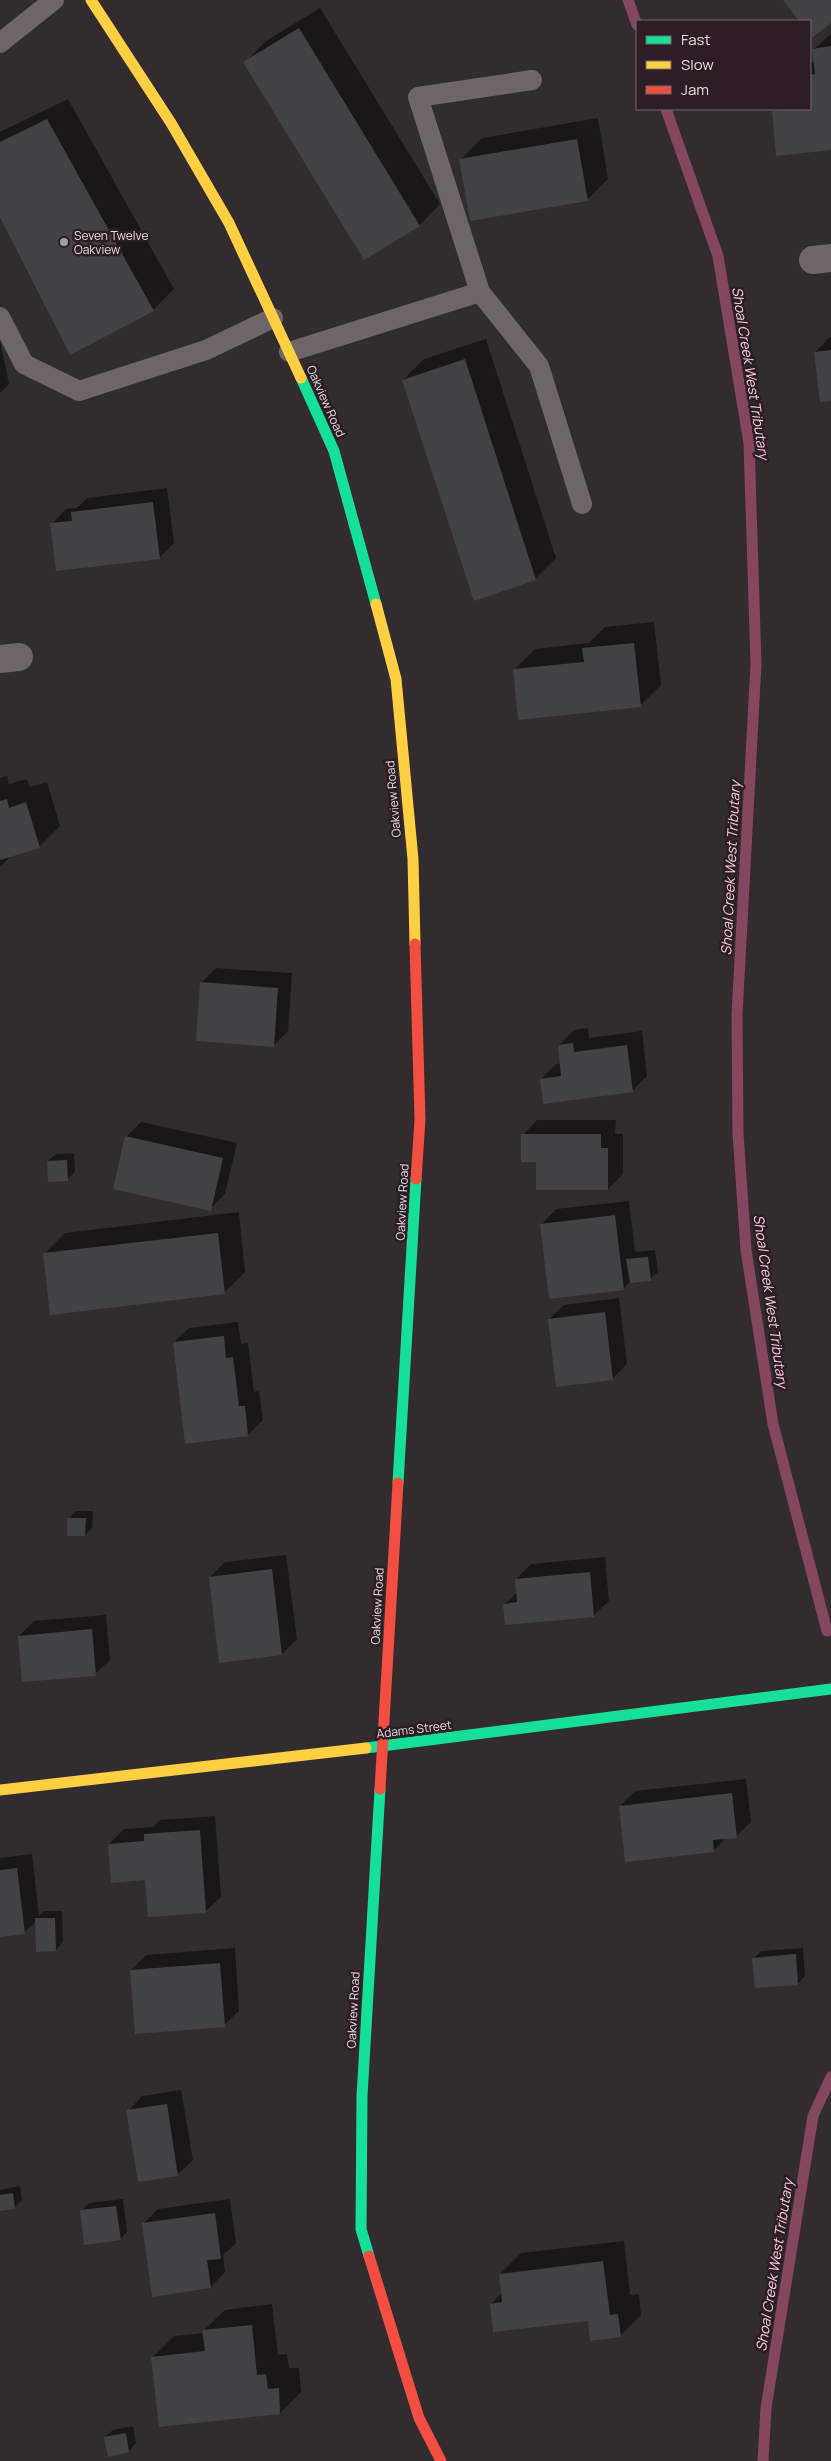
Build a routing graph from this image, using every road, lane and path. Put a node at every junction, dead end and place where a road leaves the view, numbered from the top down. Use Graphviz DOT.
graph roads {
  1 [pos="54,0"];
  2 [pos="91,0"];
  3 [pos="0,43"];
  4 [pos="532,80"];
  5 [pos="480,292"];
  6 [pos="0,317"];
  7 [pos="273,318"];
  8 [pos="289,352"];
  9 [pos="582,504"];
  10 [pos="831,1689"];
  11 [pos="382,1747"];
  12 [pos="0,1790"];
  13 [pos="440,2461"];
  1 -- 3 [label="lane"];
  2 -- 7 [label="street, Oakview Road"];
  4 -- 5 [label="lane"];
  5 -- 8 [label="lane"];
  5 -- 9 [label="lane"];
  6 -- 7 [label="lane"];
  7 -- 8 [label="street, Oakview Road"];
  8 -- 11 [label="street, Oakview Road"];
  10 -- 11 [label="street, Adams Street"];
  11 -- 12 [label="street, Adams Street"];
  11 -- 13 [label="street, Oakview Road"];
}
